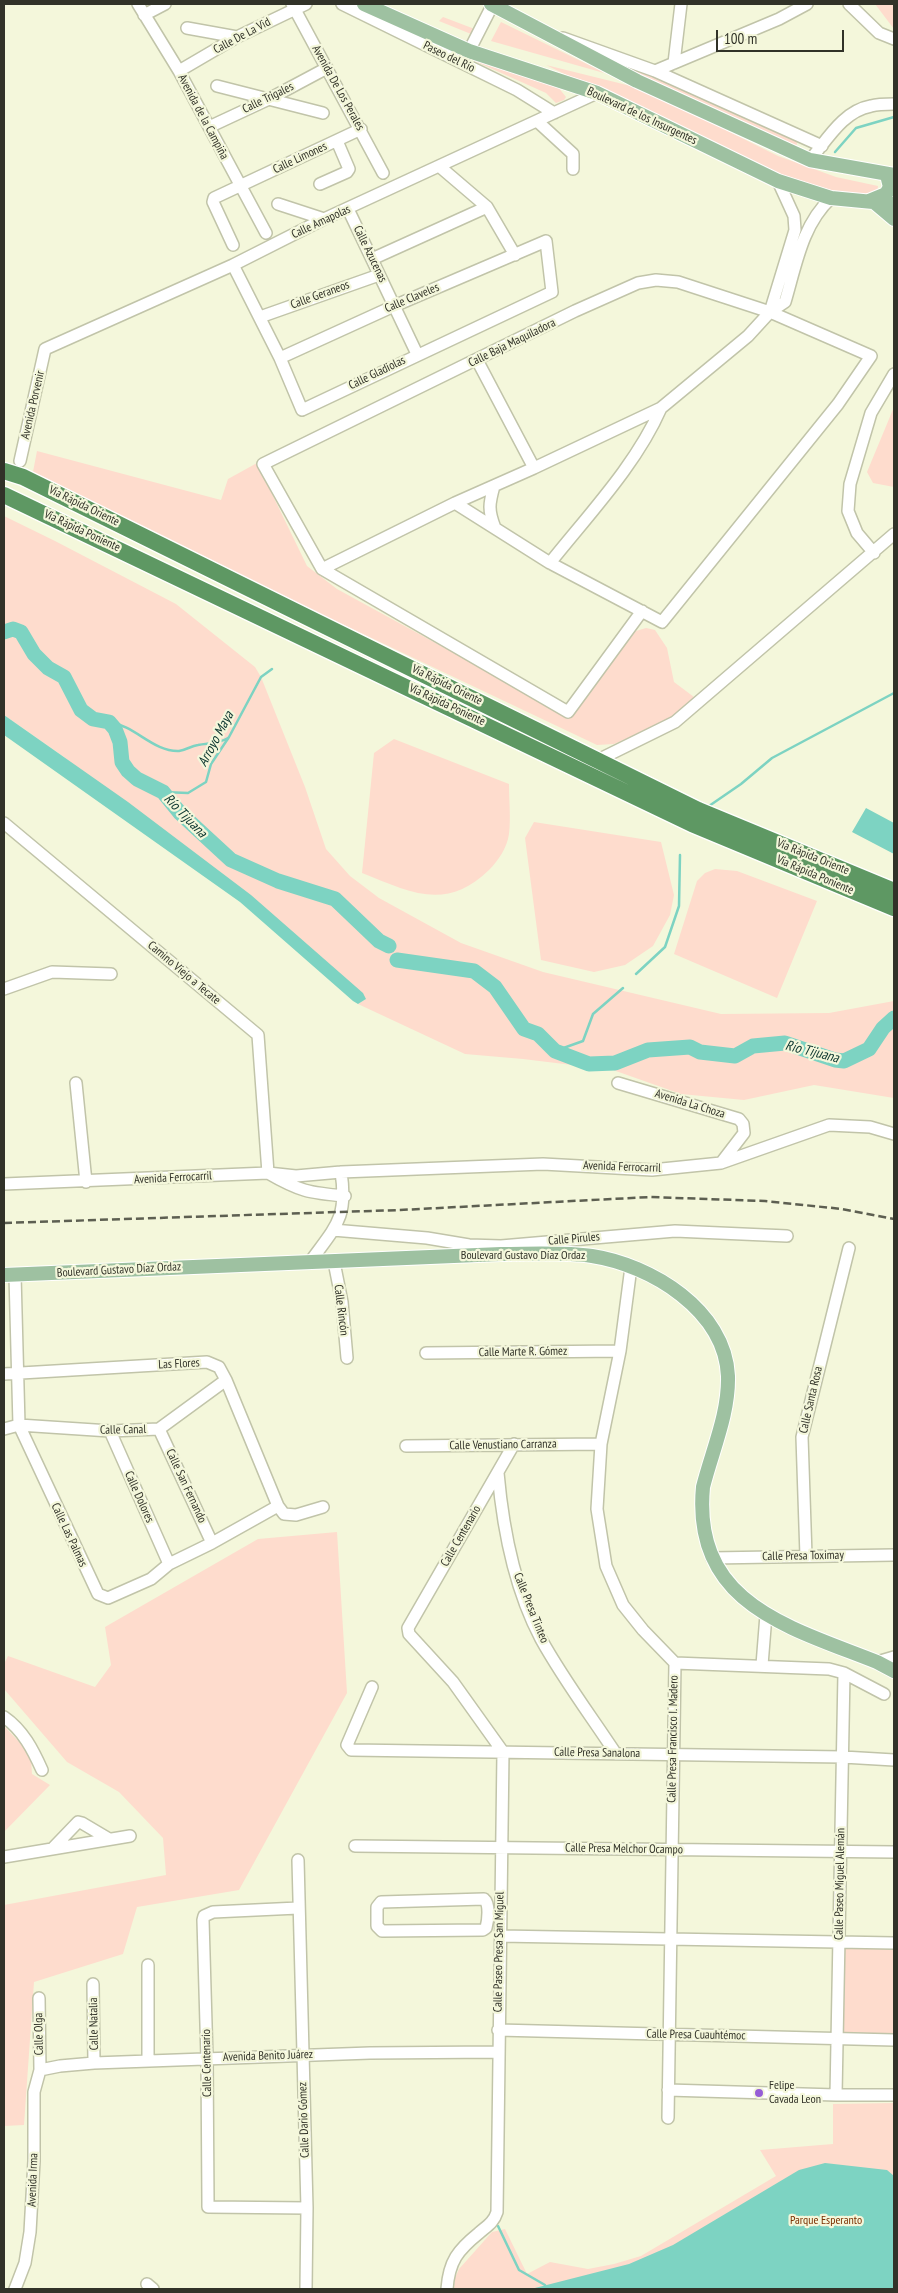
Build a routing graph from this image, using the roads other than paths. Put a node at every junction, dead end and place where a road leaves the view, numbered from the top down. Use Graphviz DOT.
graph roads {
  1 [pos="138,4"];
  2 [pos="165,4"];
  3 [pos="306,4"];
  4 [pos="342,4"];
  5 [pos="364,4"];
  6 [pos="492,4"];
  7 [pos="682,4"];
  8 [pos="807,4"];
  9 [pos="849,4"];
  10 [pos="294,6"];
  11 [pos="144,15"];
  12 [pos="187,28"];
  13 [pos="544,33"];
  14 [pos="237,37"];
  15 [pos="894,39"];
  16 [pos="469,51"];
  17 [pos="674,63"];
  18 [pos="327,68"];
  19 [pos="179,71"];
  20 [pos="655,72"];
  21 [pos="217,86"];
  22 [pos="597,93"];
  23 [pos="269,99"];
  24 [pos="894,104"];
  25 [pos="324,113"];
  26 [pos="554,113"];
  27 [pos="537,121"];
  28 [pos="209,127"];
  29 [pos="360,129"];
  30 [pos="337,141"];
  31 [pos="822,146"];
  32 [pos="810,160"];
  33 [pos="439,166"];
  34 [pos="573,169"];
  35 [pos="382,173"];
  36 [pos="890,175"];
  37 [pos="778,181"];
  38 [pos="320,184"];
  39 [pos="239,186"];
  40 [pos="831,198"];
  41 [pos="869,203"];
  42 [pos="278,204"];
  43 [pos="894,204"];
  44 [pos="487,207"];
  45 [pos="348,209"];
  46 [pos="324,219"];
  47 [pos="894,219"];
  48 [pos="266,233"];
  49 [pos="546,241"];
  50 [pos="233,245"];
  51 [pos="514,255"];
  52 [pos="372,260"];
  53 [pos="233,265"];
  54 [pos="380,274"];
  55 [pos="394,306"];
  56 [pos="770,312"];
  57 [pos="260,317"];
  58 [pos="45,349"];
  59 [pos="417,354"];
  60 [pos="280,358"];
  61 [pos="477,360"];
  62 [pos="894,374"];
  63 [pos="661,408"];
  64 [pos="12,462"];
  65 [pos="534,468"];
  66 [pos="4,471"];
  67 [pos="494,486"];
  68 [pos="4,495"];
  69 [pos="455,502"];
  70 [pos="495,528"];
  71 [pos="894,534"];
  72 [pos="874,553"];
  73 [pos="550,563"];
  74 [pos="322,569"];
  75 [pos="642,611"];
  76 [pos="598,760"];
  77 [pos="4,823"];
  78 [pos="894,891"];
  79 [pos="894,908"];
  80 [pos="111,974"];
  81 [pos="4,989"];
  82 [pos="76,1082"];
  83 [pos="618,1083"];
  84 [pos="894,1134"];
  85 [pos="721,1164"];
  86 [pos="341,1172"];
  87 [pos="268,1173"];
  88 [pos="86,1182"];
  89 [pos="4,1184"];
  90 [pos="344,1196"];
  91 [pos="333,1230"];
  92 [pos="787,1236"];
  93 [pos="850,1248"];
  94 [pos="501,1250"];
  95 [pos="310,1262"];
  96 [pos="334,1262"];
  97 [pos="632,1267"];
  98 [pos="9,1275"];
  99 [pos="620,1352"];
  100 [pos="426,1354"];
  101 [pos="347,1358"];
  102 [pos="18,1373"];
  103 [pos="4,1374"];
  104 [pos="226,1380"];
  105 [pos="19,1425"];
  106 [pos="4,1429"];
  107 [pos="160,1429"];
  108 [pos="110,1431"];
  109 [pos="514,1444"];
  110 [pos="601,1444"];
  111 [pos="406,1446"];
  112 [pos="498,1473"];
  113 [pos="278,1506"];
  114 [pos="323,1507"];
  115 [pos="212,1543"];
  116 [pos="894,1555"];
  117 [pos="806,1556"];
  118 [pos="712,1558"];
  119 [pos="168,1564"];
  120 [pos="766,1615"];
  121 [pos="894,1657"];
  122 [pos="877,1662"];
  123 [pos="675,1663"];
  124 [pos="762,1665"];
  125 [pos="894,1671"];
  126 [pos="844,1673"];
  127 [pos="372,1688"];
  128 [pos="884,1694"];
  129 [pos="4,1718"];
  130 [pos="502,1752"];
  131 [pos="616,1754"];
  132 [pos="673,1754"];
  133 [pos="843,1757"];
  134 [pos="894,1760"];
  135 [pos="42,1770"];
  136 [pos="130,1836"];
  137 [pos="110,1839"];
  138 [pos="355,1846"];
  139 [pos="54,1848"];
  140 [pos="501,1848"];
  141 [pos="672,1850"];
  142 [pos="841,1852"];
  143 [pos="894,1852"];
  144 [pos="4,1858"];
  145 [pos="298,1860"];
  146 [pos="298,1908"];
  147 [pos="487,1915"];
  148 [pos="500,1915"];
  149 [pos="500,1936"];
  150 [pos="670,1939"];
  151 [pos="839,1942"];
  152 [pos="894,1943"];
  153 [pos="148,1965"];
  154 [pos="93,1984"];
  155 [pos="39,1998"];
  156 [pos="498,2030"];
  157 [pos="669,2035"];
  158 [pos="837,2039"];
  159 [pos="894,2040"];
  160 [pos="497,2052"];
  161 [pos="302,2055"];
  162 [pos="207,2058"];
  163 [pos="148,2060"];
  164 [pos="94,2063"];
  165 [pos="40,2070"];
  166 [pos="668,2090"];
  167 [pos="836,2095"];
  168 [pos="894,2095"];
  169 [pos="668,2118"];
  170 [pos="307,2208"];
  171 [pos="15,2289"];
  172 [pos="147,2289"];
  173 [pos="154,2289"];
  174 [pos="306,2289"];
  175 [pos="447,2289"];
  1 -- 11 [label="street, Avenida de la Campiña"];
  2 -- 11 [label="street"];
  3 -- 10 [label="street, Calle De La Vid"];
  4 -- 26 [label="street, Paseo del Río"];
  5 -- 16 [label="main road, Boulevard de los Insurgentes"];
  6 -- 13 [label="main road"];
  6 -- 16 [label="street"];
  7 -- 17 [label="street"];
  8 -- 17 [label="street"];
  9 -- 15 [label="street"];
  10 -- 14 [label="street, Calle De La Vid"];
  10 -- 18 [label="street, Avenida De Los Perales"];
  11 -- 19 [label="street, Avenida de la Campiña"];
  12 -- 14 [label="street"];
  13 -- 20 [label="street"];
  13 -- 32 [label="main road"];
  14 -- 19 [label="street, Calle De La Vid"];
  16 -- 22 [label="main road, Boulevard de los Insurgentes"];
  17 -- 20 [label="street"];
  18 -- 23 [label="street, Calle Trigales"];
  18 -- 29 [label="street, Avenida De Los Perales"];
  19 -- 28 [label="street, Avenida de la Campiña"];
  20 -- 31 [label="street"];
  21 -- 23 [label="street"];
  22 -- 26 [label="street, Calle Amapolas"];
  22 -- 37 [label="main road, Boulevard de los Insurgentes"];
  23 -- 25 [label="street"];
  23 -- 28 [label="street, Calle Trigales"];
  24 -- 31 [label="street"];
  26 -- 27 [label="street, Calle Amapolas"];
  27 -- 33 [label="street, Calle Amapolas"];
  27 -- 34 [label="street"];
  28 -- 39 [label="street, Avenida de la Campiña"];
  29 -- 30 [label="street, Calle Limones"];
  29 -- 35 [label="street, Avenida De Los Perales"];
  30 -- 38 [label="street"];
  30 -- 39 [label="street, Calle Limones"];
  31 -- 32 [label="street"];
  32 -- 36 [label="main road"];
  33 -- 44 [label="street"];
  33 -- 45 [label="street, Calle Amapolas"];
  36 -- 41 [label="main road"];
  37 -- 40 [label="main road, Boulevard de los Insurgentes"];
  37 -- 56 [label="street"];
  39 -- 48 [label="street, Avenida de la Campiña"];
  39 -- 50 [label="street, Calle Limones"];
  40 -- 41 [label="main road, Boulevard de los Insurgentes"];
  40 -- 56 [label="street"];
  41 -- 43 [label="main road, Boulevard de los Insurgentes"];
  41 -- 47 [label="main road"];
  42 -- 46 [label="street"];
  44 -- 51 [label="street"];
  44 -- 52 [label="street"];
  45 -- 46 [label="street, Calle Amapolas"];
  45 -- 52 [label="street, Calle Azucenas"];
  46 -- 53 [label="street, Calle Amapolas"];
  49 -- 51 [label="street, Calle Claveles"];
  49 -- 59 [label="street, Calle Gladiolas"];
  51 -- 55 [label="street, Calle Claveles"];
  52 -- 54 [label="street, Calle Azucenas"];
  53 -- 57 [label="street, Calle Gladiolas"];
  53 -- 58 [label="street, Calle Amapolas"];
  54 -- 55 [label="street, Calle Azucenas"];
  54 -- 57 [label="street, Calle Geraneos"];
  55 -- 59 [label="street, Calle Azucenas"];
  55 -- 60 [label="street, Calle Claveles"];
  56 -- 61 [label="street, Calle Baja Maquiladora"];
  56 -- 63 [label="street"];
  56 -- 75 [label="street, Calle Baja Maquiladora"];
  57 -- 60 [label="street, Calle Gladiolas"];
  58 -- 64 [label="street, Avenida Porvenir"];
  59 -- 60 [label="street, Calle Gladiolas"];
  61 -- 65 [label="street"];
  61 -- 74 [label="street, Calle Baja Maquiladora"];
  62 -- 72 [label="street"];
  63 -- 65 [label="street"];
  63 -- 73 [label="street"];
  65 -- 67 [label="street"];
  66 -- 76 [label="highway, Vía Rápida Oriente"];
  67 -- 69 [label="street"];
  67 -- 70 [label="street"];
  68 -- 79 [label="highway, Vía Rápida Poniente"];
  69 -- 70 [label="street, Calle Baja Maquiladora"];
  69 -- 74 [label="street"];
  70 -- 73 [label="street, Calle Baja Maquiladora"];
  71 -- 72 [label="street"];
  72 -- 76 [label="street"];
  73 -- 75 [label="street, Calle Baja Maquiladora"];
  74 -- 75 [label="street"];
  76 -- 78 [label="highway, Vía Rápida Oriente"];
  77 -- 87 [label="street, Camino Viejo a Tecate"];
  80 -- 81 [label="street"];
  82 -- 88 [label="street"];
  83 -- 85 [label="street, Avenida La Choza"];
  84 -- 85 [label="street, Avenida Ferrocarril"];
  85 -- 86 [label="street, Avenida Ferrocarril"];
  86 -- 87 [label="street, Avenida Ferrocarril"];
  86 -- 90 [label="street"];
  87 -- 88 [label="street, Avenida Ferrocarril"];
  87 -- 90 [label="street"];
  88 -- 89 [label="street, Avenida Ferrocarril"];
  90 -- 91 [label="street"];
  91 -- 94 [label="street, Calle Pirules"];
  91 -- 95 [label="street"];
  92 -- 94 [label="street, Calle Pirules"];
  93 -- 117 [label="street, Calle Santa Rosa"];
  94 -- 96 [label="main road, Boulevard Gustavo Díaz Ordaz"];
  94 -- 97 [label="main road, Boulevard Gustavo Díaz Ordaz"];
  95 -- 96 [label="main road, Boulevard Gustavo Díaz Ordaz"];
  95 -- 98 [label="main road, Boulevard Gustavo Díaz Ordaz"];
  96 -- 101 [label="street, Calle Rincón"];
  97 -- 99 [label="street, Calle Presa Francisco I. Madero"];
  97 -- 118 [label="main road, Boulevard Gustavo Díaz Ordaz"];
  98 -- 102 [label="street, Calle Las Palmas"];
  99 -- 100 [label="street, Calle Marte R. Gómez"];
  99 -- 110 [label="street, Calle Presa Francisco I. Madero"];
  102 -- 103 [label="street, Las Flores"];
  102 -- 104 [label="street, Las Flores"];
  102 -- 105 [label="street, Calle Las Palmas"];
  104 -- 107 [label="street, Calle Canal"];
  104 -- 113 [label="street, Las Flores"];
  105 -- 106 [label="street, Calle Canal"];
  105 -- 108 [label="street, Calle Canal"];
  105 -- 119 [label="street, Calle Las Palmas"];
  107 -- 108 [label="street, Calle Canal"];
  107 -- 115 [label="street, Calle San Fernando"];
  108 -- 119 [label="street, Calle Dolores"];
  109 -- 110 [label="street, Calle Venustiano Carranza"];
  109 -- 111 [label="street, Calle Venustiano Carranza"];
  109 -- 112 [label="street, Calle Centenario"];
  110 -- 123 [label="street, Calle Presa Francisco I. Madero"];
  112 -- 130 [label="street, Calle Centenario"];
  112 -- 131 [label="street, Calle Presa Tinteo"];
  113 -- 114 [label="street"];
  113 -- 115 [label="street, Calle Las Palmas"];
  115 -- 119 [label="street, Calle Las Palmas"];
  116 -- 117 [label="street, Calle Presa Toximay"];
  117 -- 118 [label="street, Calle Presa Toximay"];
  118 -- 120 [label="main road, Boulevard Gustavo Díaz Ordaz"];
  120 -- 122 [label="main road, Boulevard Gustavo Díaz Ordaz"];
  120 -- 124 [label="street"];
  121 -- 122 [label="street"];
  122 -- 125 [label="main road, Boulevard Gustavo Díaz Ordaz"];
  123 -- 124 [label="street"];
  123 -- 132 [label="street, Calle Presa Francisco I. Madero"];
  124 -- 126 [label="street"];
  126 -- 128 [label="street"];
  126 -- 133 [label="street, Calle Paseo Miguel Alemán"];
  127 -- 130 [label="street, Calle Presa Sanalona"];
  129 -- 135 [label="street"];
  130 -- 131 [label="street, Calle Presa Sanalona"];
  130 -- 140 [label="street, Calle Paseo Presa San Miguel"];
  131 -- 132 [label="street, Calle Presa Sanalona"];
  132 -- 133 [label="street, Calle Presa Sanalona"];
  132 -- 141 [label="street, Calle Presa Francisco I. Madero"];
  133 -- 134 [label="street, Calle Presa Sanalona"];
  133 -- 142 [label="street, Calle Paseo Miguel Alemán"];
  136 -- 137 [label="street"];
  137 -- 139 [label="street"];
  137 -- 139 [label="street"];
  138 -- 140 [label="street, Calle Presa Melchor Ocampo"];
  139 -- 144 [label="street"];
  140 -- 141 [label="street, Calle Presa Melchor Ocampo"];
  140 -- 148 [label="street, Calle Paseo Presa San Miguel"];
  141 -- 142 [label="street, Calle Presa Melchor Ocampo"];
  141 -- 150 [label="street, Calle Presa Francisco I. Madero"];
  142 -- 143 [label="street, Calle Presa Melchor Ocampo"];
  142 -- 151 [label="street, Calle Paseo Miguel Alemán"];
  145 -- 146 [label="street, Calle Dario Gómez"];
  146 -- 161 [label="street, Calle Dario Gómez"];
  146 -- 162 [label="street, Calle Centenario"];
  147 -- 147 [label="street"];
  147 -- 148 [label="street"];
  148 -- 149 [label="street, Calle Paseo Presa San Miguel"];
  149 -- 150 [label="street"];
  149 -- 156 [label="street, Calle Paseo Presa San Miguel"];
  150 -- 151 [label="street"];
  150 -- 157 [label="street, Calle Presa Francisco I. Madero"];
  151 -- 152 [label="street"];
  151 -- 158 [label="street, Calle Paseo Miguel Alemán"];
  153 -- 163 [label="street"];
  154 -- 164 [label="street, Calle Natalia"];
  155 -- 165 [label="street, Calle Olga"];
  156 -- 157 [label="street, Calle Presa Cuauhtémoc"];
  156 -- 160 [label="street, Calle Paseo Presa San Miguel"];
  157 -- 158 [label="street, Calle Presa Cuauhtémoc"];
  157 -- 166 [label="street, Calle Presa Francisco I. Madero"];
  158 -- 159 [label="street, Calle Presa Cuauhtémoc"];
  158 -- 167 [label="street, Calle Paseo Miguel Alemán"];
  160 -- 161 [label="street, Avenida Benito Juárez"];
  160 -- 175 [label="street, Calle Paseo Presa San Miguel"];
  161 -- 162 [label="street, Avenida Benito Juárez"];
  161 -- 170 [label="street, Calle Dario Gómez"];
  162 -- 163 [label="street, Avenida Benito Juárez"];
  162 -- 170 [label="street, Calle Centenario"];
  163 -- 164 [label="street, Avenida Benito Juárez"];
  164 -- 165 [label="street, Avenida Benito Juárez"];
  165 -- 171 [label="street, Avenida Irma"];
  166 -- 167 [label="street"];
  166 -- 169 [label="street, Calle Presa Francisco I. Madero"];
  167 -- 168 [label="street"];
  170 -- 174 [label="street, Calle Dario Gómez"];
  172 -- 173 [label="street"];
}
